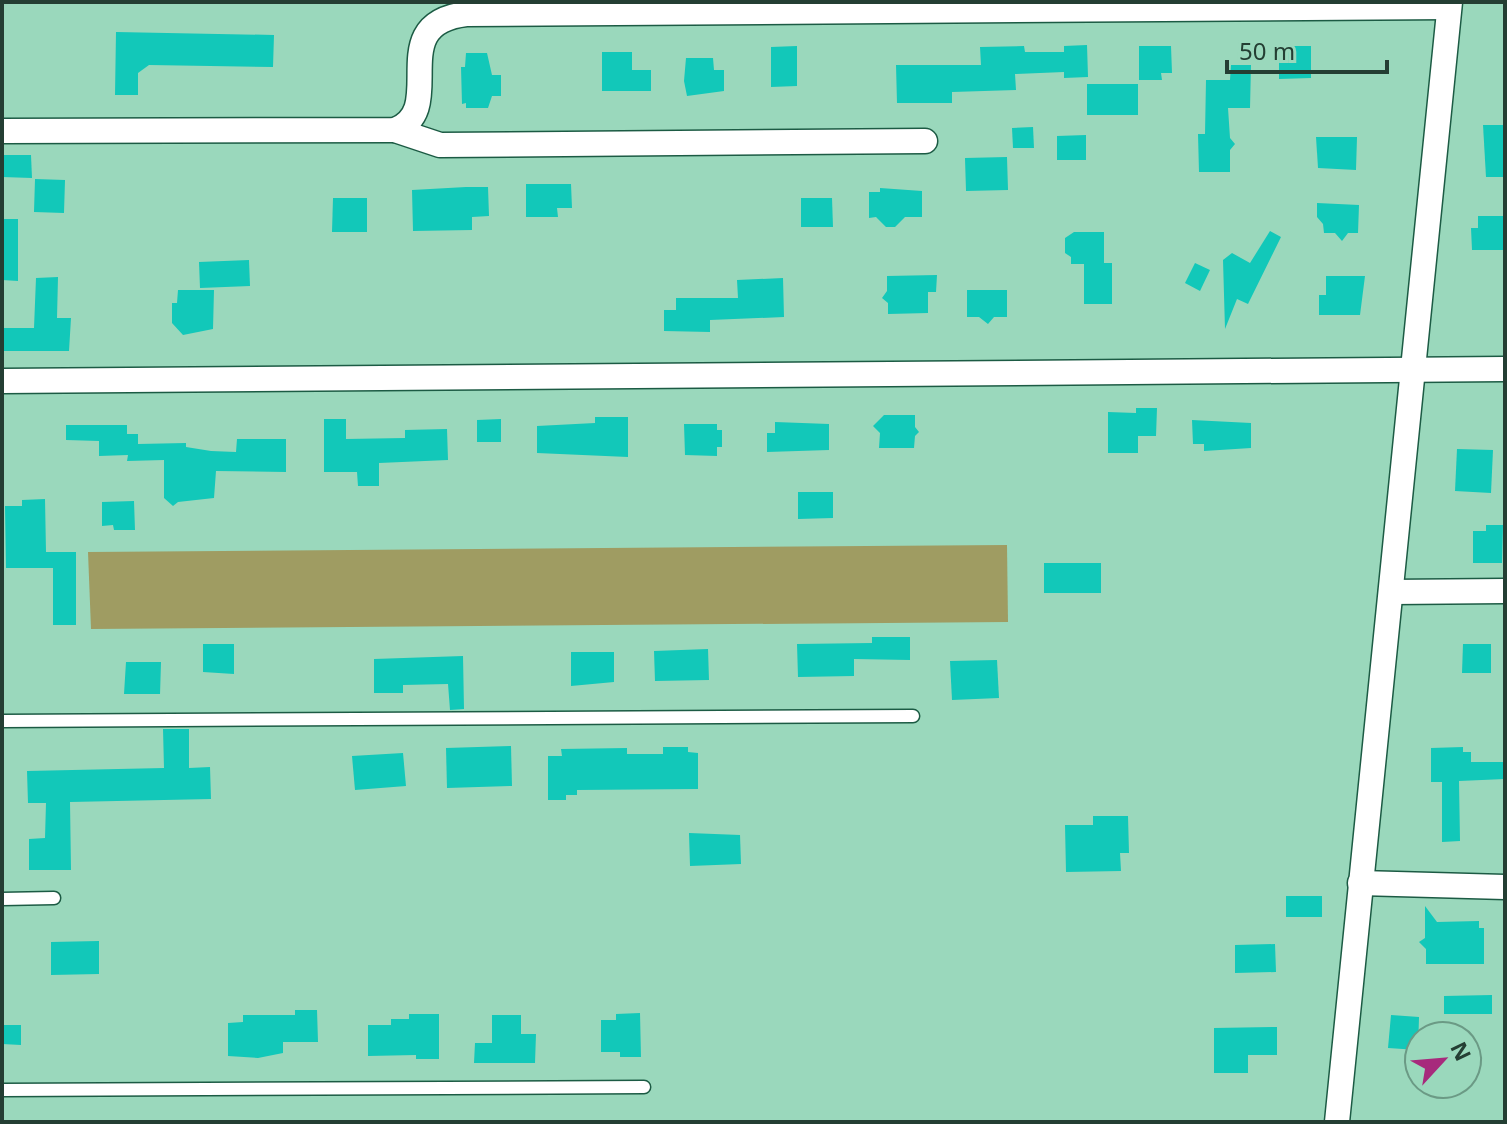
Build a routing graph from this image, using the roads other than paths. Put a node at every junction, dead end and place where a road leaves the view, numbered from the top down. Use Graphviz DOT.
graph roads {
  1 [pos="1449,5"];
  2 [pos="395,130"];
  3 [pos="2,131"];
  4 [pos="925,141"];
  5 [pos="1414,369"];
  6 [pos="1505,369"];
  7 [pos="2,381"];
  8 [pos="1505,591"];
  9 [pos="1391,592"];
  10 [pos="913,716"];
  11 [pos="2,721"];
  12 [pos="1360,883"];
  13 [pos="1505,887"];
  14 [pos="54,898"];
  15 [pos="2,899"];
  16 [pos="644,1087"];
  17 [pos="2,1090"];
  18 [pos="1337,1122"];
  1 -- 2 [label="street"];
  1 -- 5 [label="street"];
  2 -- 3 [label="street"];
  2 -- 4 [label="street"];
  5 -- 6 [label="street"];
  5 -- 7 [label="street"];
  5 -- 9 [label="street"];
  8 -- 9 [label="street"];
  9 -- 12 [label="street"];
  10 -- 11 [label="lane"];
  12 -- 13 [label="street"];
  12 -- 18 [label="street"];
  14 -- 15 [label="lane"];
  16 -- 17 [label="lane"];
}
